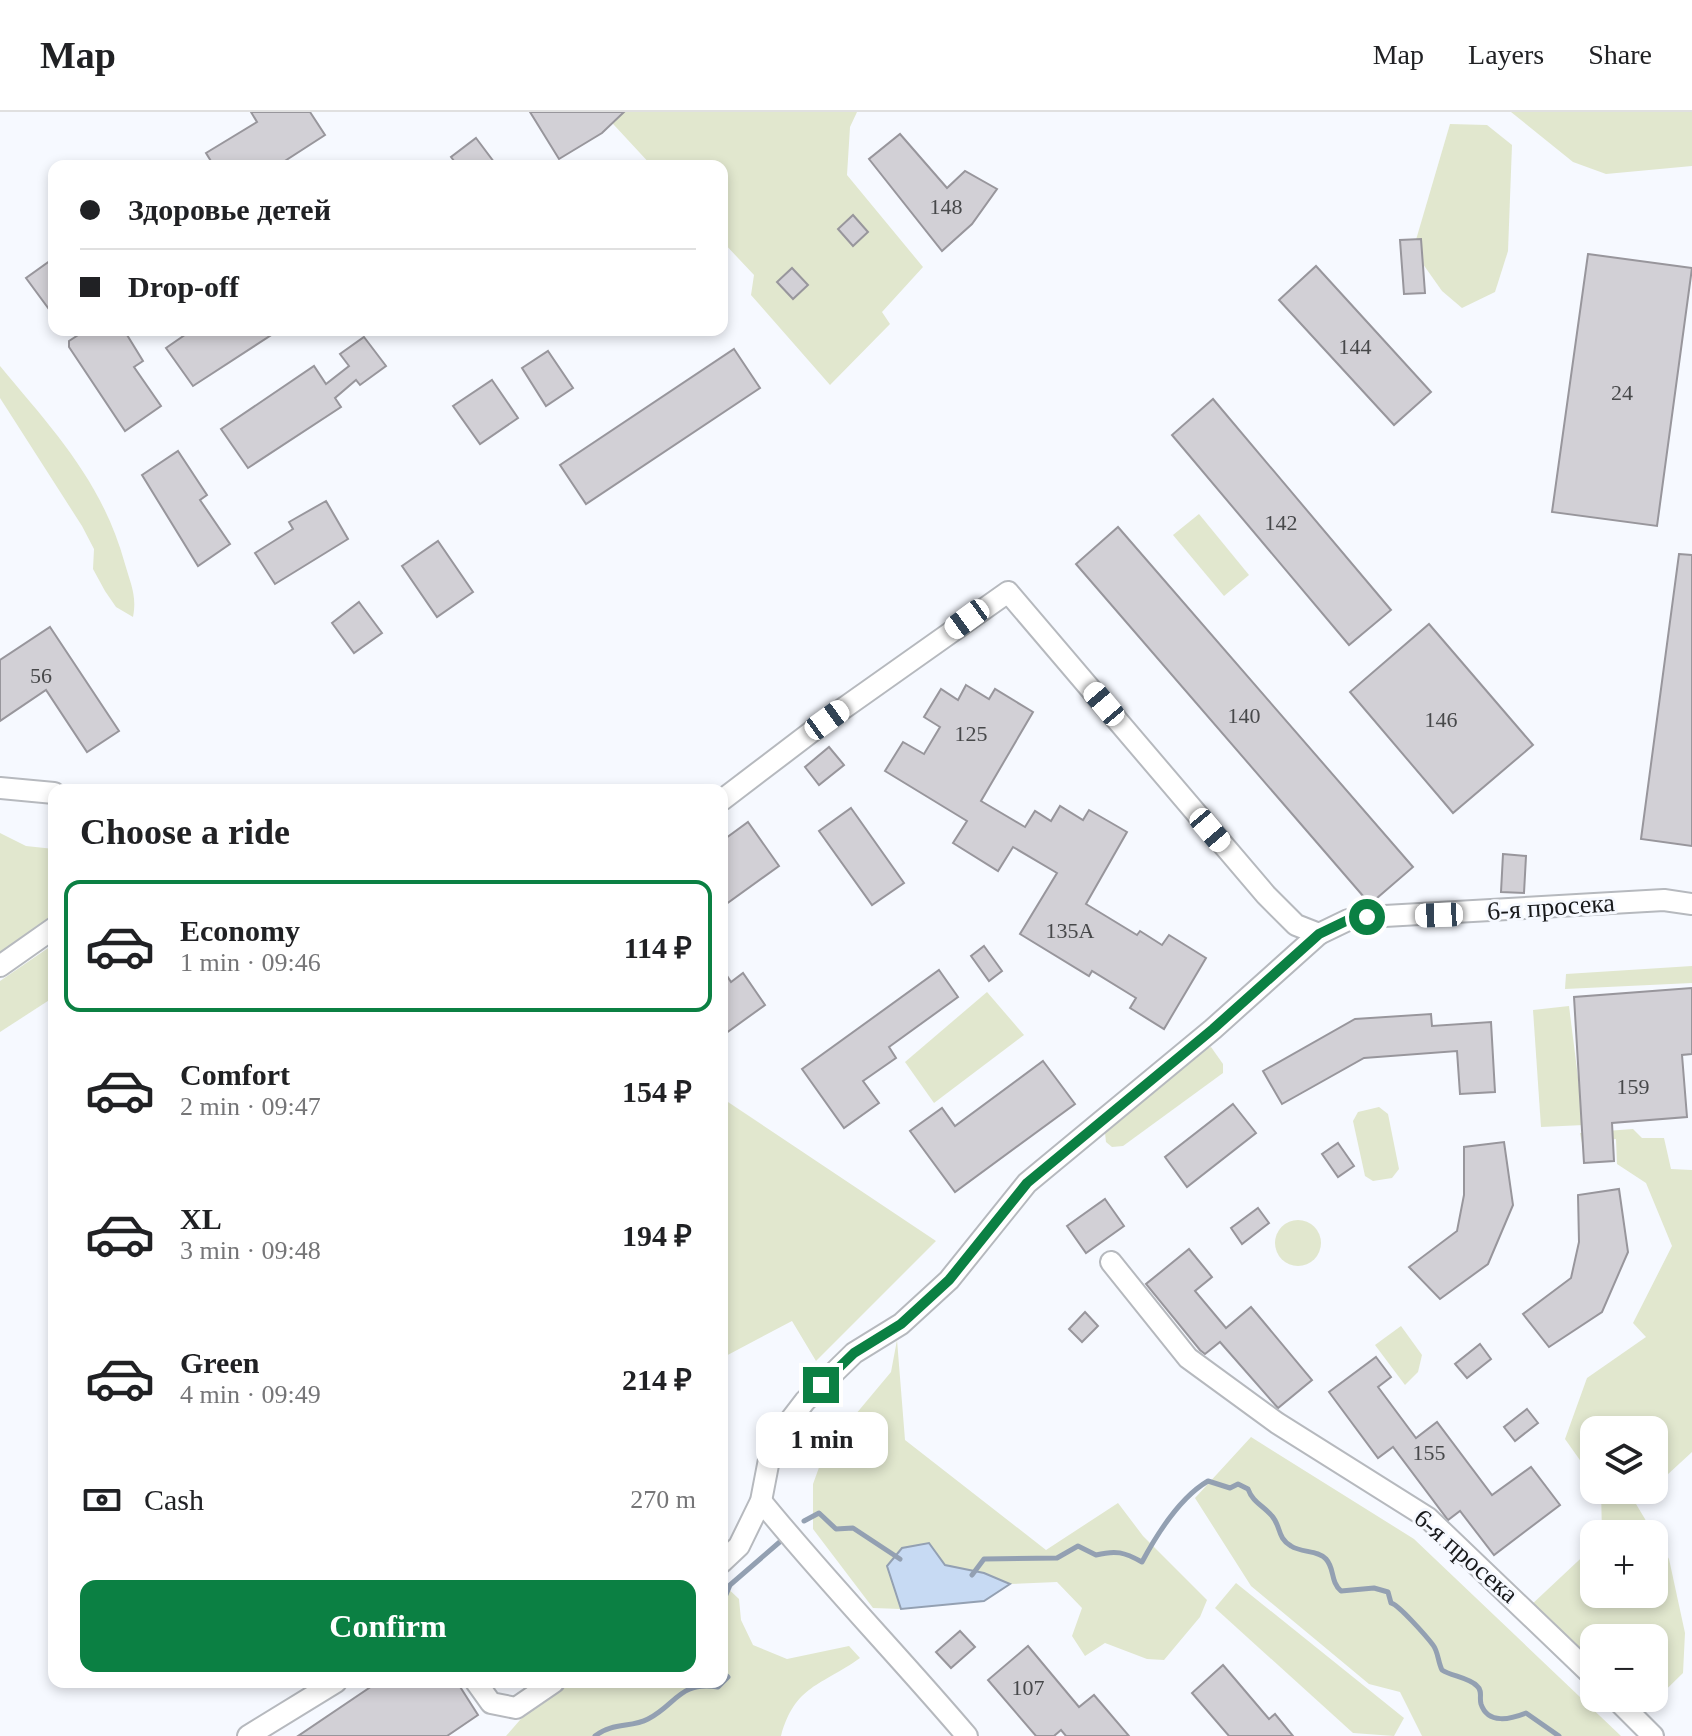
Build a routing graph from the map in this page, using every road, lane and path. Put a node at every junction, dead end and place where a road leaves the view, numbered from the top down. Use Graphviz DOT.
graph roads {
  1 [pos="0,788"];
  2 [pos="48,792"];
  3 [pos="728,795"];
  4 [pos="1692,904"];
  5 [pos="48,932"];
  6 [pos="1319,934"];
  7 [pos="0,966"];
  8 [pos="1111,1262"];
  9 [pos="761,1501"];
  10 [pos="728,1556"];
  11 [pos="1580,1664"];
  12 [pos="326,1688"];
  13 [pos="480,1688"];
  14 [pos="545,1688"];
  15 [pos="1629,1712"];
  16 [pos="248,1736"];
  17 [pos="967,1736"];
  18 [pos="1653,1736"];
  1 -- 2 [label="street"];
  3 -- 6 [label="street"];
  4 -- 6 [label="street, 6-я просека"];
  5 -- 7 [label="street"];
  6 -- 9 [label="street, 6-я просека"];
  8 -- 11 [label="street, 6-я просека"];
  9 -- 10 [label="street, 6-я просека"];
  9 -- 17 [label="street"];
  12 -- 16 [label="street"];
  13 -- 14 [label="street"];
  15 -- 18 [label="street"];
}
